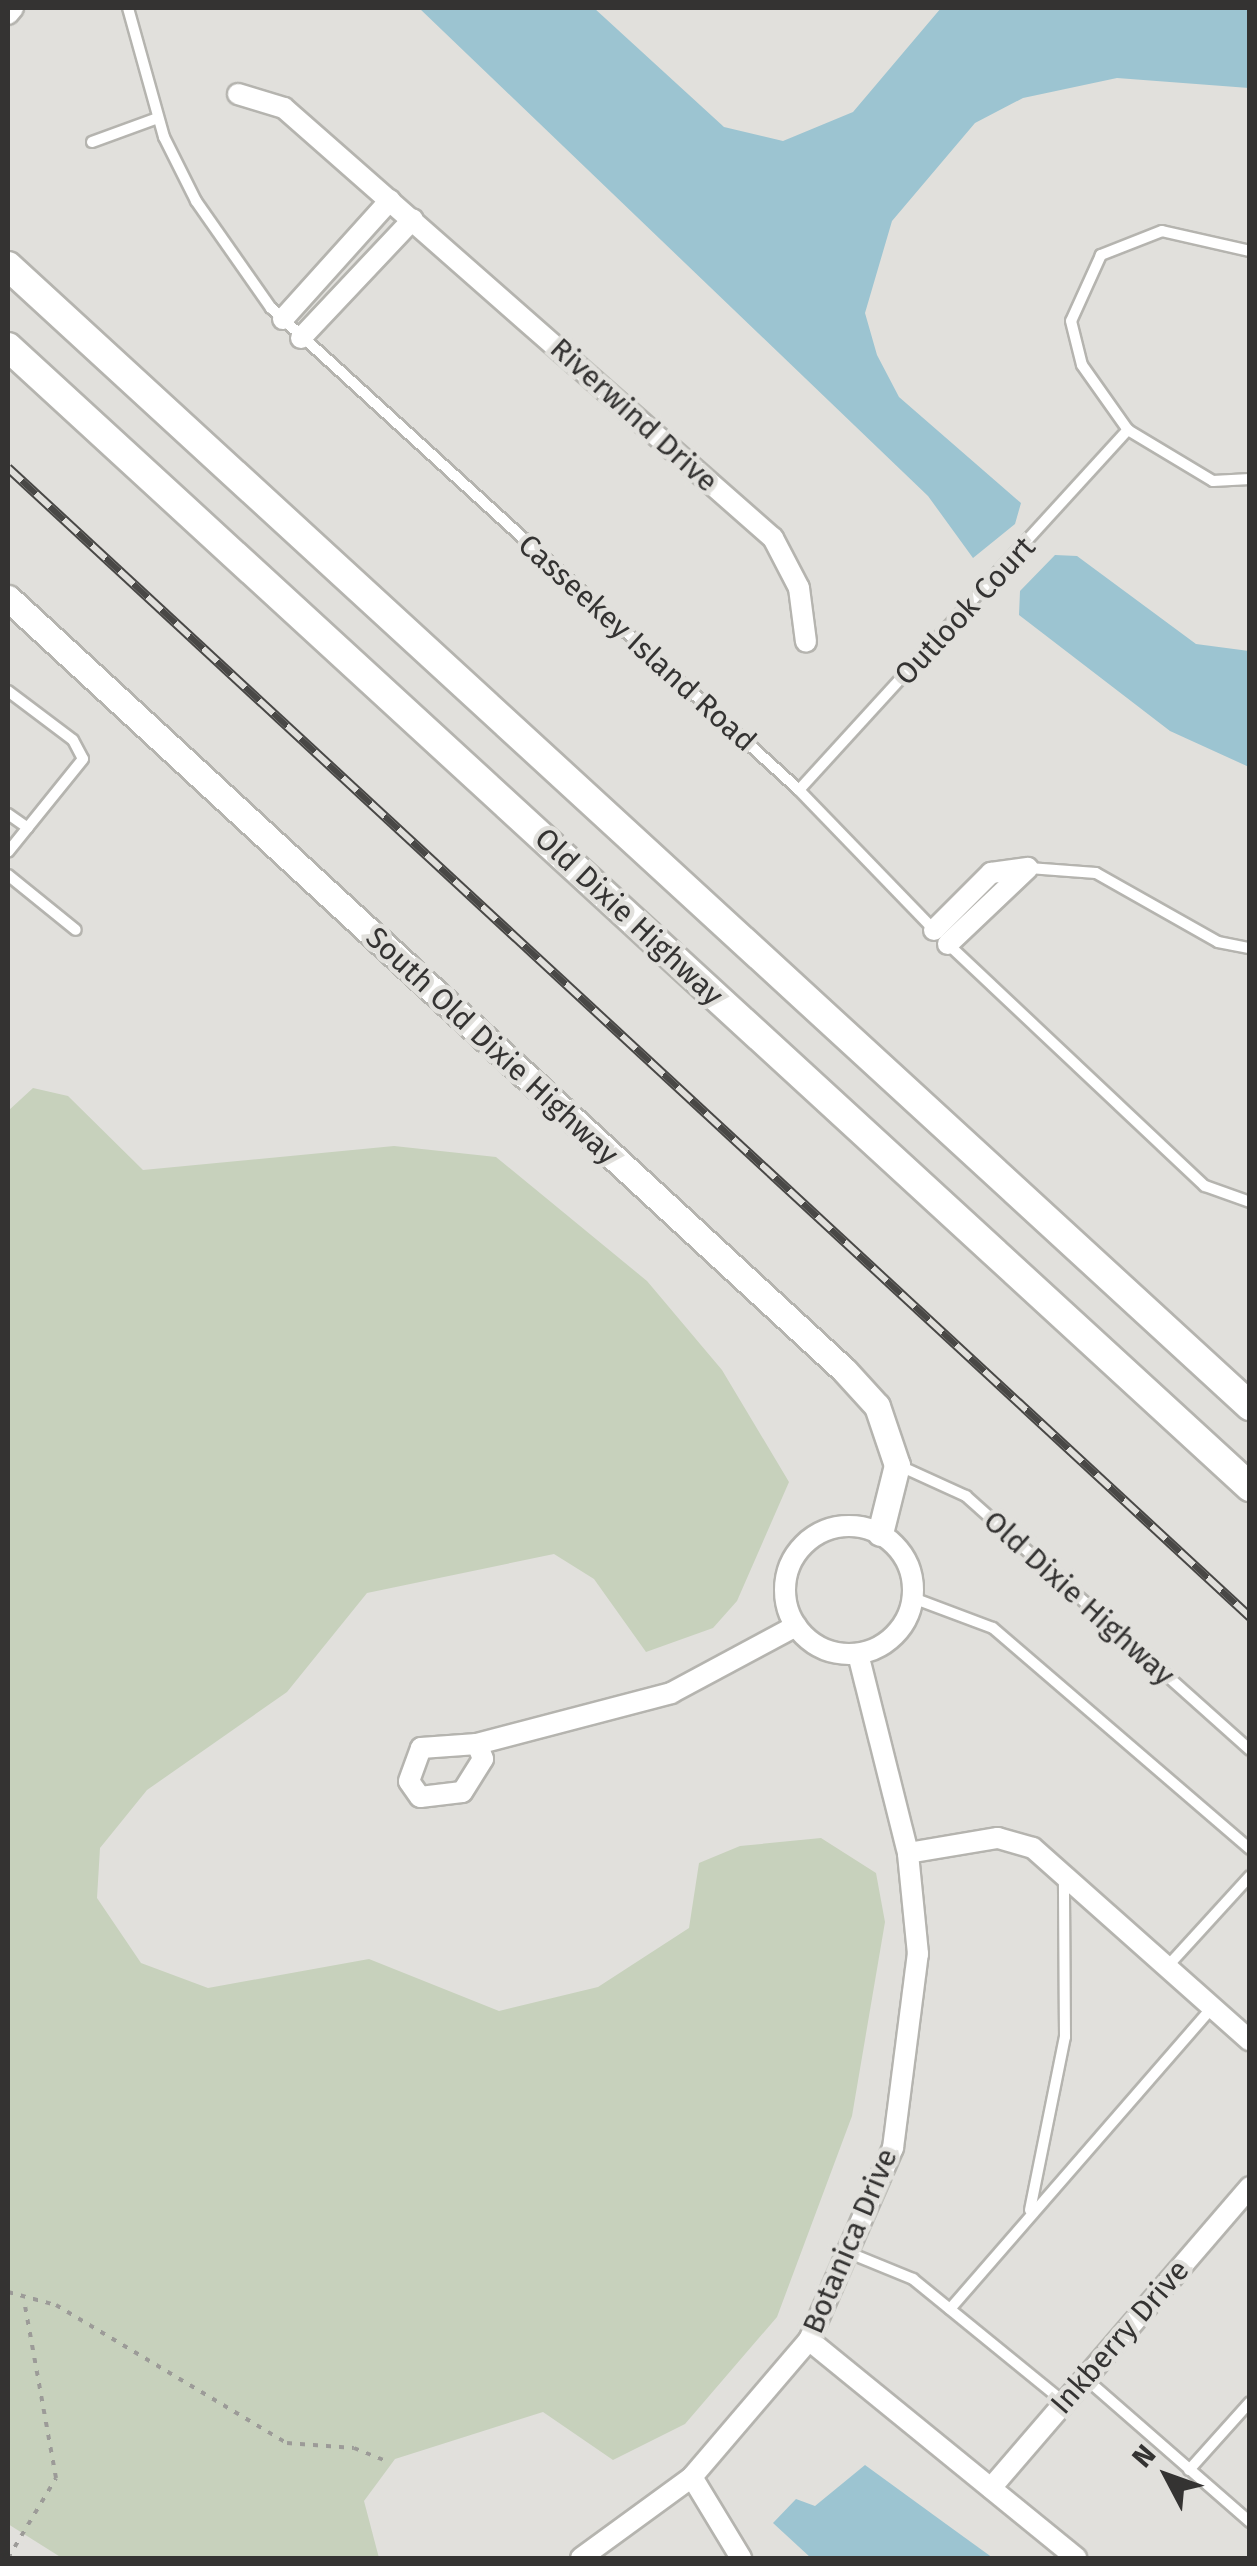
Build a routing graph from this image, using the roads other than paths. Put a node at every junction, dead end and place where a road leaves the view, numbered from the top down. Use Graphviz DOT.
graph roads {
  1 [pos="13,8"];
  2 [pos="128,8"];
  3 [pos="8,14"];
  4 [pos="238,94"];
  5 [pos="158,118"];
  6 [pos="92,142"];
  7 [pos="390,200"];
  8 [pos="413,219"];
  9 [pos="1250,251"];
  10 [pos="8,266"];
  11 [pos="282,319"];
  12 [pos="301,338"];
  13 [pos="8,347"];
  14 [pos="1128,430"];
  15 [pos="1250,480"];
  16 [pos="8,598"];
  17 [pos="806,642"];
  18 [pos="8,692"];
  19 [pos="799,790"];
  20 [pos="8,814"];
  21 [pos="28,828"];
  22 [pos="8,852"];
  23 [pos="1028,868"];
  24 [pos="8,875"];
  25 [pos="76,930"];
  26 [pos="941,937"];
  27 [pos="1250,948"];
  28 [pos="1250,1202"];
  29 [pos="1250,1406"];
  30 [pos="896,1465"];
  31 [pos="1250,1487"];
  32 [pos="880,1533"];
  33 [pos="913,1598"];
  34 [pos="796,1626"];
  35 [pos="858,1654"];
  36 [pos="476,1744"];
  37 [pos="1250,1750"];
  38 [pos="1250,1848"];
  39 [pos="908,1853"];
  40 [pos="1064,1876"];
  41 [pos="1250,1876"];
  42 [pos="1167,1967"];
  43 [pos="1212,2008"];
  44 [pos="1250,2040"];
  45 [pos="1250,2187"];
  46 [pos="1028,2216"];
  47 [pos="852,2254"];
  48 [pos="950,2309"];
  49 [pos="809,2340"];
  50 [pos="1085,2378"];
  51 [pos="1064,2402"];
  52 [pos="1250,2402"];
  53 [pos="1190,2470"];
  54 [pos="692,2477"];
  55 [pos="991,2488"];
  56 [pos="1250,2522"];
  57 [pos="595,2555"];
  58 [pos="741,2558"];
  59 [pos="1076,2558"];
  1 -- 3 [label="street"];
  2 -- 5 [label="lane, Casseekey Island Road"];
  4 -- 7 [label="street, Riverwind Drive"];
  5 -- 6 [label="lane"];
  5 -- 11 [label="lane, Casseekey Island Road"];
  7 -- 8 [label="street, Riverwind Drive"];
  7 -- 11 [label="street"];
  8 -- 12 [label="street"];
  8 -- 17 [label="street, Riverwind Drive"];
  9 -- 14 [label="lane"];
  10 -- 29 [label="main road, Old Dixie Highway"];
  11 -- 12 [label="lane, Casseekey Island Road"];
  12 -- 19 [label="lane, Casseekey Island Road"];
  13 -- 31 [label="main road, Old Dixie Highway"];
  14 -- 15 [label="lane"];
  14 -- 19 [label="lane, Outlook Court"];
  16 -- 30 [label="street, South Old Dixie Highway"];
  18 -- 21 [label="lane"];
  19 -- 26 [label="lane, Casseekey Island Road"];
  20 -- 21 [label="lane"];
  21 -- 22 [label="lane"];
  23 -- 26 [label="street"];
  23 -- 27 [label="lane"];
  24 -- 25 [label="lane"];
  26 -- 28 [label="lane, Casseekey Island Road"];
  30 -- 32 [label="street"];
  30 -- 37 [label="lane, Old Dixie Highway"];
  32 -- 33 [label="street"];
  32 -- 34 [label="street"];
  33 -- 35 [label="street"];
  33 -- 38 [label="lane"];
  34 -- 35 [label="street"];
  34 -- 36 [label="street"];
  35 -- 39 [label="street, Botanica Drive"];
  39 -- 40 [label="street"];
  39 -- 47 [label="street, Botanica Drive"];
  40 -- 42 [label="street"];
  40 -- 46 [label="lane"];
  41 -- 42 [label="lane"];
  42 -- 43 [label="street"];
  43 -- 44 [label="street"];
  43 -- 46 [label="lane"];
  45 -- 50 [label="street, Inkberry Drive"];
  46 -- 48 [label="lane"];
  47 -- 48 [label="lane"];
  47 -- 49 [label="street, Botanica Drive"];
  48 -- 51 [label="lane"];
  49 -- 54 [label="street, Botanica Drive"];
  49 -- 55 [label="street"];
  50 -- 51 [label="street, Inkberry Drive"];
  50 -- 53 [label="lane"];
  51 -- 55 [label="street, Inkberry Drive"];
  52 -- 53 [label="lane"];
  53 -- 56 [label="lane"];
  54 -- 57 [label="street, Botanica Drive"];
  54 -- 58 [label="street"];
  55 -- 59 [label="street"];
}
